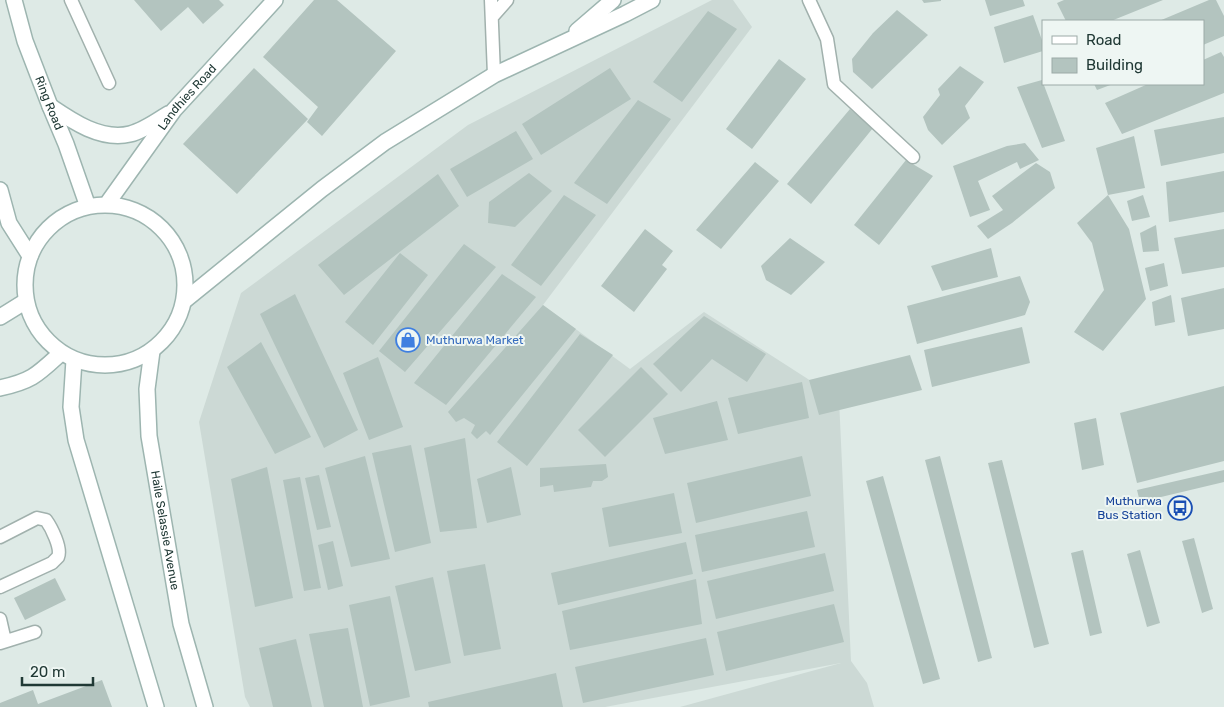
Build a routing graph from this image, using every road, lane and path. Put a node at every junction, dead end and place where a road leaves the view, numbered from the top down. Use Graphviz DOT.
graph roads {
  1 [pos="14,0"];
  2 [pos="71,0"];
  3 [pos="275,0"];
  4 [pos="491,0"];
  5 [pos="507,0"];
  6 [pos="613,0"];
  7 [pos="652,0"];
  8 [pos="809,0"];
  9 [pos="492,17"];
  10 [pos="561,44"];
  11 [pos="494,74"];
  12 [pos="109,83"];
  13 [pos="50,106"];
  14 [pos="174,110"];
  15 [pos="913,157"];
  16 [pos="0,190"];
  17 [pos="109,201"];
  18 [pos="87,204"];
  19 [pos="30,256"];
  20 [pos="26,301"];
  21 [pos="184,301"];
  22 [pos="0,317"];
  23 [pos="152,351"];
  24 [pos="68,357"];
  25 [pos="0,388"];
  26 [pos="0,537"];
  27 [pos="0,587"];
  28 [pos="0,619"];
  29 [pos="35,632"];
  30 [pos="2,642"];
  31 [pos="156,707"];
  32 [pos="205,707"];
  1 -- 13 [label="main road, Ring Road"];
  2 -- 12 [label="lane"];
  3 -- 14 [label="main road, Landhies Road"];
  4 -- 9 [label="lane"];
  5 -- 9 [label="lane"];
  6 -- 10 [label="main road"];
  7 -- 10 [label="main road"];
  8 -- 15 [label="lane"];
  9 -- 11 [label="lane"];
  10 -- 11 [label="main road"];
  11 -- 21 [label="main road"];
  13 -- 14 [label="main road"];
  13 -- 18 [label="main road, Ring Road"];
  14 -- 17 [label="main road, Landhies Road"];
  16 -- 19 [label="main road"];
  17 -- 18 [label="main road"];
  17 -- 21 [label="main road"];
  18 -- 19 [label="main road"];
  19 -- 20 [label="main road"];
  20 -- 22 [label="main road"];
  20 -- 24 [label="main road"];
  21 -- 23 [label="main road"];
  23 -- 24 [label="main road"];
  23 -- 32 [label="main road, Haile Selassie Avenue"];
  24 -- 25 [label="main road"];
  24 -- 31 [label="main road"];
  26 -- 27 [label="lane"];
  28 -- 30 [label="lane"];
  29 -- 30 [label="lane"];
}
